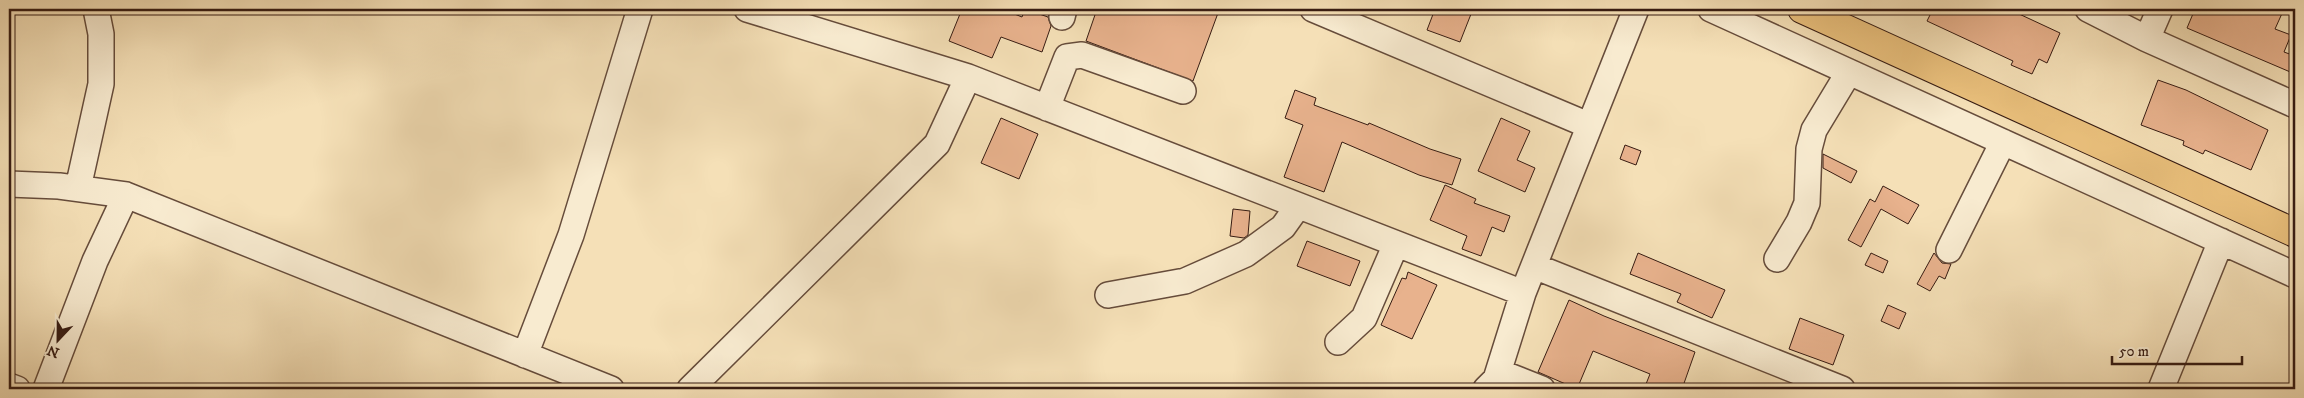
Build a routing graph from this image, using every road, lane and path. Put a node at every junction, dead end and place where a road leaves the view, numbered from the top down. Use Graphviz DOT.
graph roads {
  1 [pos="96,9"];
  2 [pos="640,9"];
  3 [pos="747,9"];
  4 [pos="1312,9"];
  5 [pos="1636,9"];
  6 [pos="1710,9"];
  7 [pos="1802,9"];
  8 [pos="2088,9"];
  9 [pos="2160,9"];
  10 [pos="2147,39"];
  11 [pos="1849,72"];
  12 [pos="968,77"];
  13 [pos="1183,91"];
  14 [pos="2295,104"];
  15 [pos="1047,108"];
  16 [pos="1588,125"];
  17 [pos="2003,142"];
  18 [pos="9,184"];
  19 [pos="78,188"];
  20 [pos="126,196"];
  21 [pos="1298,206"];
  22 [pos="2295,233"];
  23 [pos="2221,241"];
  24 [pos="1396,244"];
  25 [pos="1949,250"];
  26 [pos="1776,259"];
  27 [pos="1534,266"];
  28 [pos="2295,275"];
  29 [pos="1523,293"];
  30 [pos="1108,295"];
  31 [pos="1338,342"];
  32 [pos="525,355"];
  33 [pos="1495,382"];
  34 [pos="9,386"];
  35 [pos="605,388"];
  36 [pos="17,389"];
  37 [pos="46,389"];
  38 [pos="690,389"];
  39 [pos="1542,389"];
  40 [pos="1842,389"];
  41 [pos="2160,389"];
  1 -- 19 [label="street"];
  2 -- 32 [label="street"];
  3 -- 12 [label="street"];
  4 -- 16 [label="street"];
  5 -- 16 [label="street"];
  6 -- 11 [label="street"];
  7 -- 22 [label="main road"];
  8 -- 10 [label="street"];
  9 -- 10 [label="street"];
  10 -- 14 [label="street"];
  11 -- 17 [label="street"];
  11 -- 26 [label="street"];
  12 -- 15 [label="street"];
  12 -- 38 [label="street"];
  13 -- 15 [label="street"];
  15 -- 21 [label="street"];
  16 -- 27 [label="street"];
  17 -- 23 [label="street"];
  17 -- 25 [label="street"];
  18 -- 19 [label="street"];
  19 -- 20 [label="street"];
  20 -- 32 [label="street"];
  20 -- 37 [label="street"];
  21 -- 24 [label="street"];
  21 -- 30 [label="street"];
  23 -- 28 [label="street"];
  23 -- 41 [label="street"];
  24 -- 29 [label="street"];
  24 -- 31 [label="street"];
  27 -- 29 [label="street"];
  27 -- 40 [label="street"];
  29 -- 33 [label="street"];
  32 -- 35 [label="street"];
  33 -- 39 [label="street"];
  34 -- 36 [label="street"];
}
